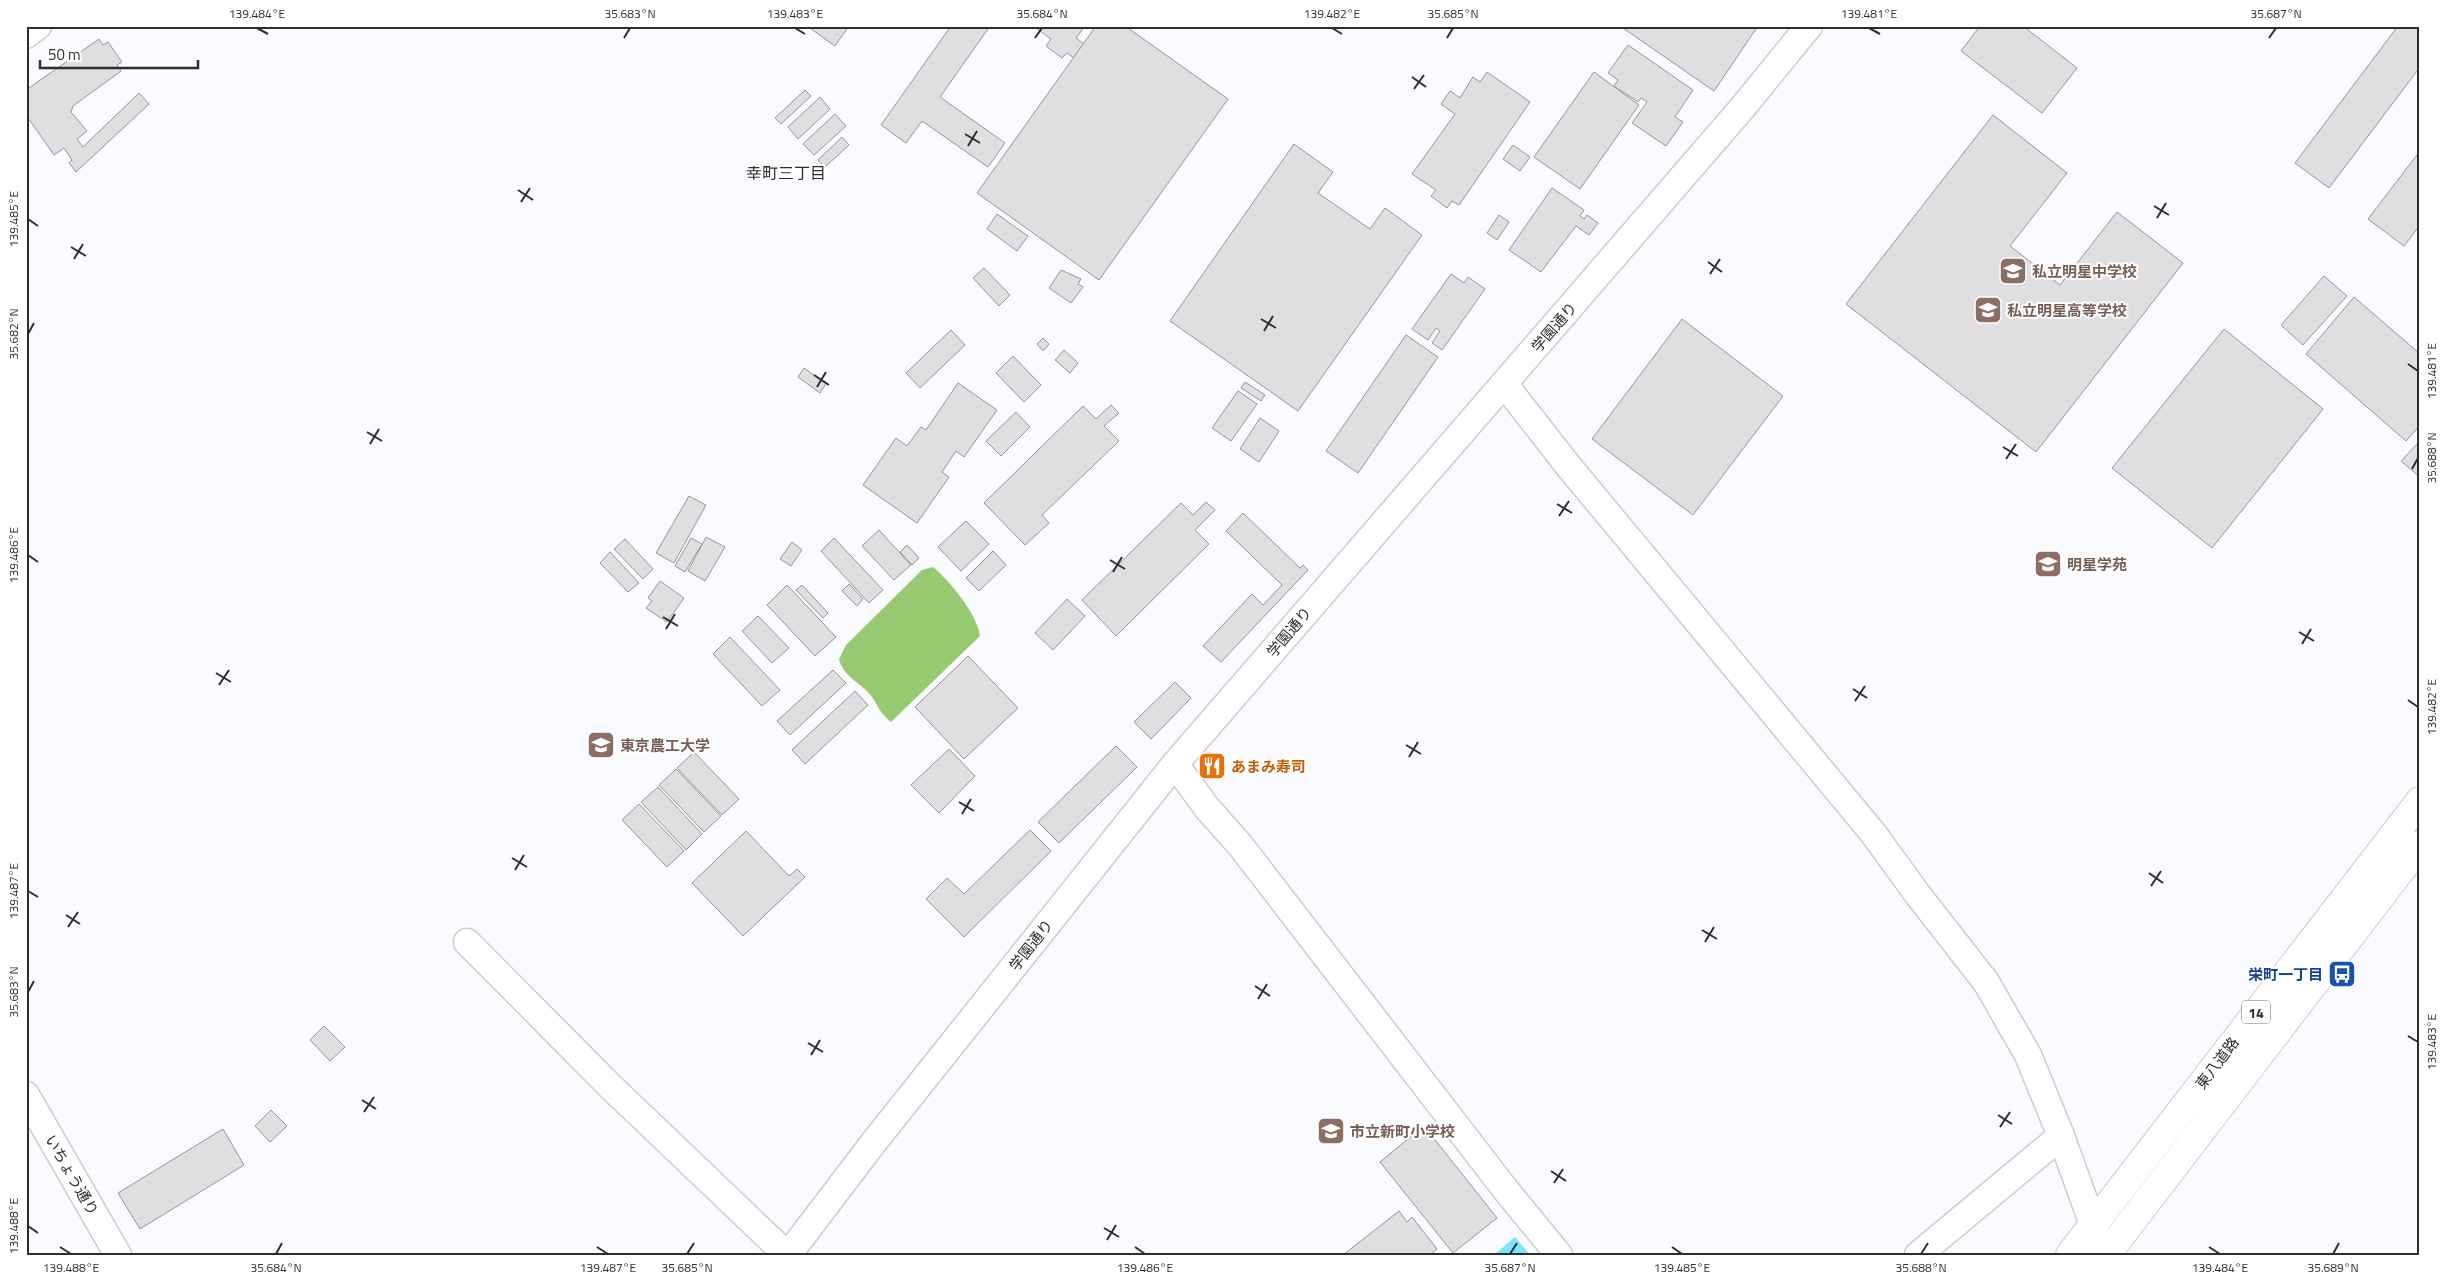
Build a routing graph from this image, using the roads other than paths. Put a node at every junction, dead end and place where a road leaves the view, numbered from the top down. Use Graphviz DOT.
graph roads {
  1 [pos="38,26"];
  2 [pos="1809,26"];
  3 [pos="26,35"];
  4 [pos="1505,385"];
  5 [pos="1176,764"];
  6 [pos="2420,801"];
  7 [pos="2420,845"];
  8 [pos="467,942"];
  9 [pos="26,1095"];
  10 [pos="2062,1136"];
  11 [pos="2094,1224"];
  12 [pos="118,1255"];
  13 [pos="787,1255"];
  14 [pos="1559,1255"];
  15 [pos="1918,1255"];
  16 [pos="2070,1255"];
  17 [pos="2105,1255"];
  1 -- 3 [label="street"];
  2 -- 4 [label="street, 学園通り"];
  4 -- 5 [label="street, 学園通り"];
  4 -- 10 [label="street"];
  5 -- 13 [label="street, 学園通り"];
  5 -- 14 [label="street"];
  6 -- 11 [label="main road, 東八道路 / 14"];
  7 -- 17 [label="main road, 東八道路 / 14"];
  8 -- 13 [label="street"];
  9 -- 12 [label="street, いちょう通り"];
  10 -- 11 [label="street"];
  10 -- 15 [label="street"];
  11 -- 16 [label="main road, 東八道路 / 14"];
  11 -- 17 [label="street"];
}
